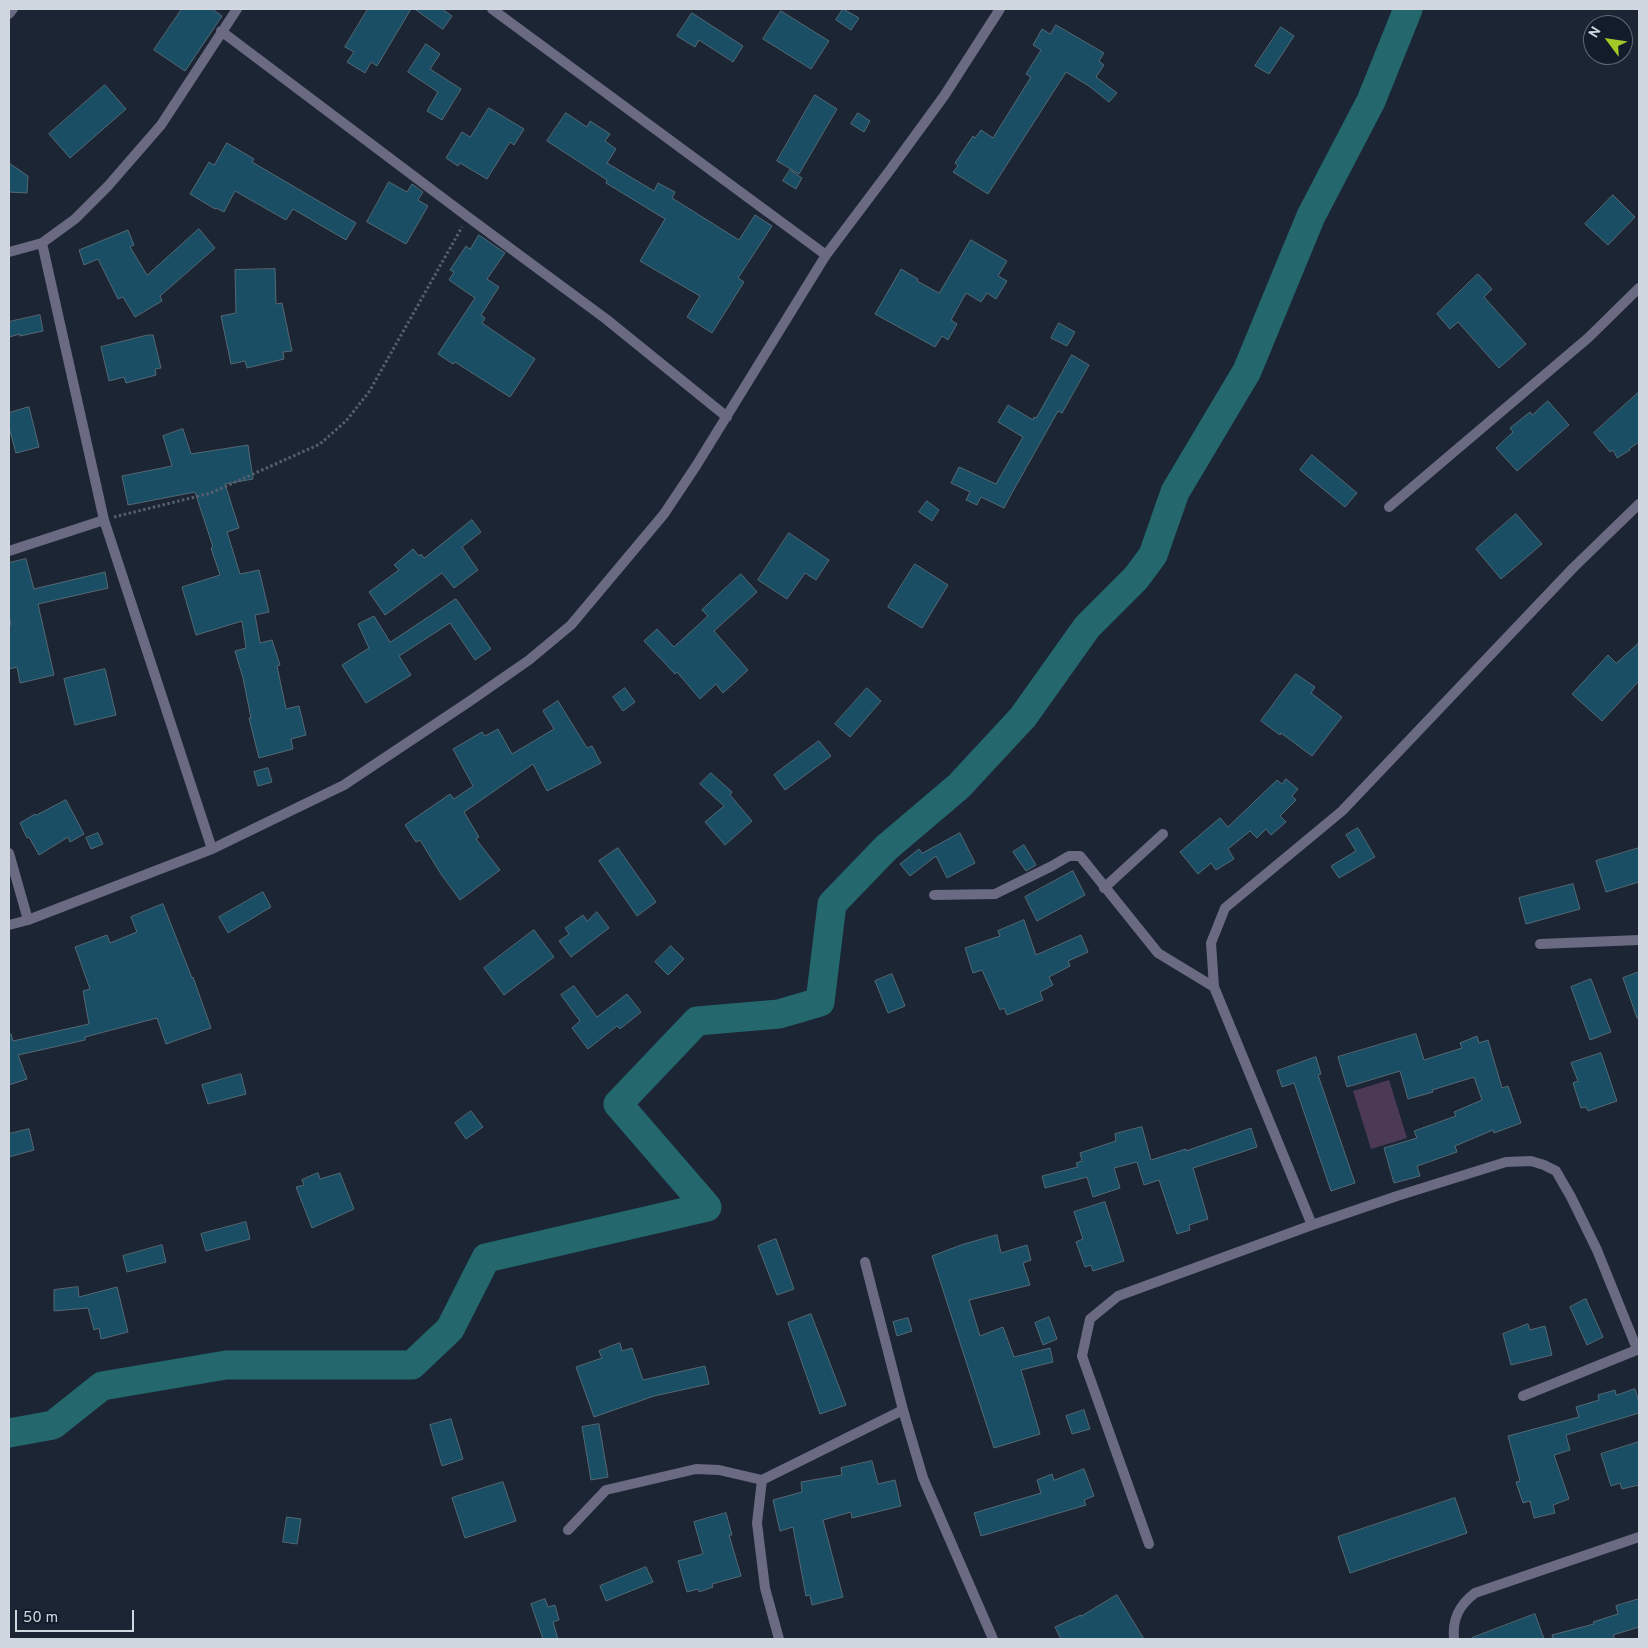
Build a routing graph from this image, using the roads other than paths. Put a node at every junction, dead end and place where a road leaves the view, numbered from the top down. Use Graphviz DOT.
graph roads {
  1 [pos="13,9"];
  2 [pos="237,9"];
  3 [pos="492,9"];
  4 [pos="1000,9"];
  5 [pos="9,14"];
  6 [pos="221,31"];
  7 [pos="42,243"];
  8 [pos="9,252"];
  9 [pos="826,255"];
  10 [pos="1639,288"];
  11 [pos="727,417"];
  12 [pos="1639,504"];
  13 [pos="1389,507"];
  14 [pos="104,520"];
  15 [pos="9,551"];
  16 [pos="1163,834"];
  17 [pos="212,849"];
  18 [pos="9,853"];
  19 [pos="1104,888"];
  20 [pos="934,894"];
  21 [pos="28,920"];
  22 [pos="9,925"];
  23 [pos="1639,940"];
  24 [pos="1540,944"];
  25 [pos="1214,987"];
  26 [pos="1312,1225"];
  27 [pos="865,1262"];
  28 [pos="1638,1349"];
  29 [pos="1523,1396"];
  30 [pos="903,1410"];
  31 [pos="762,1480"];
  32 [pos="568,1530"];
  33 [pos="1639,1537"];
  34 [pos="1149,1544"];
  35 [pos="779,1639"];
  36 [pos="993,1639"];
  37 [pos="1454,1639"];
  1 -- 5 [label="street"];
  2 -- 6 [label="street"];
  3 -- 9 [label="street"];
  4 -- 9 [label="street"];
  6 -- 7 [label="street"];
  6 -- 11 [label="street"];
  7 -- 8 [label="street"];
  7 -- 14 [label="street"];
  9 -- 11 [label="street"];
  10 -- 13 [label="street"];
  11 -- 17 [label="street"];
  12 -- 25 [label="street"];
  14 -- 15 [label="street"];
  14 -- 17 [label="street"];
  16 -- 19 [label="street"];
  17 -- 21 [label="street"];
  18 -- 21 [label="street"];
  19 -- 20 [label="street"];
  19 -- 25 [label="street"];
  21 -- 22 [label="street"];
  23 -- 24 [label="street"];
  25 -- 26 [label="street"];
  26 -- 28 [label="street"];
  26 -- 34 [label="street"];
  27 -- 30 [label="street"];
  28 -- 29 [label="street"];
  30 -- 31 [label="street"];
  30 -- 36 [label="street"];
  31 -- 32 [label="street"];
  31 -- 35 [label="street"];
  33 -- 37 [label="street"];
}
